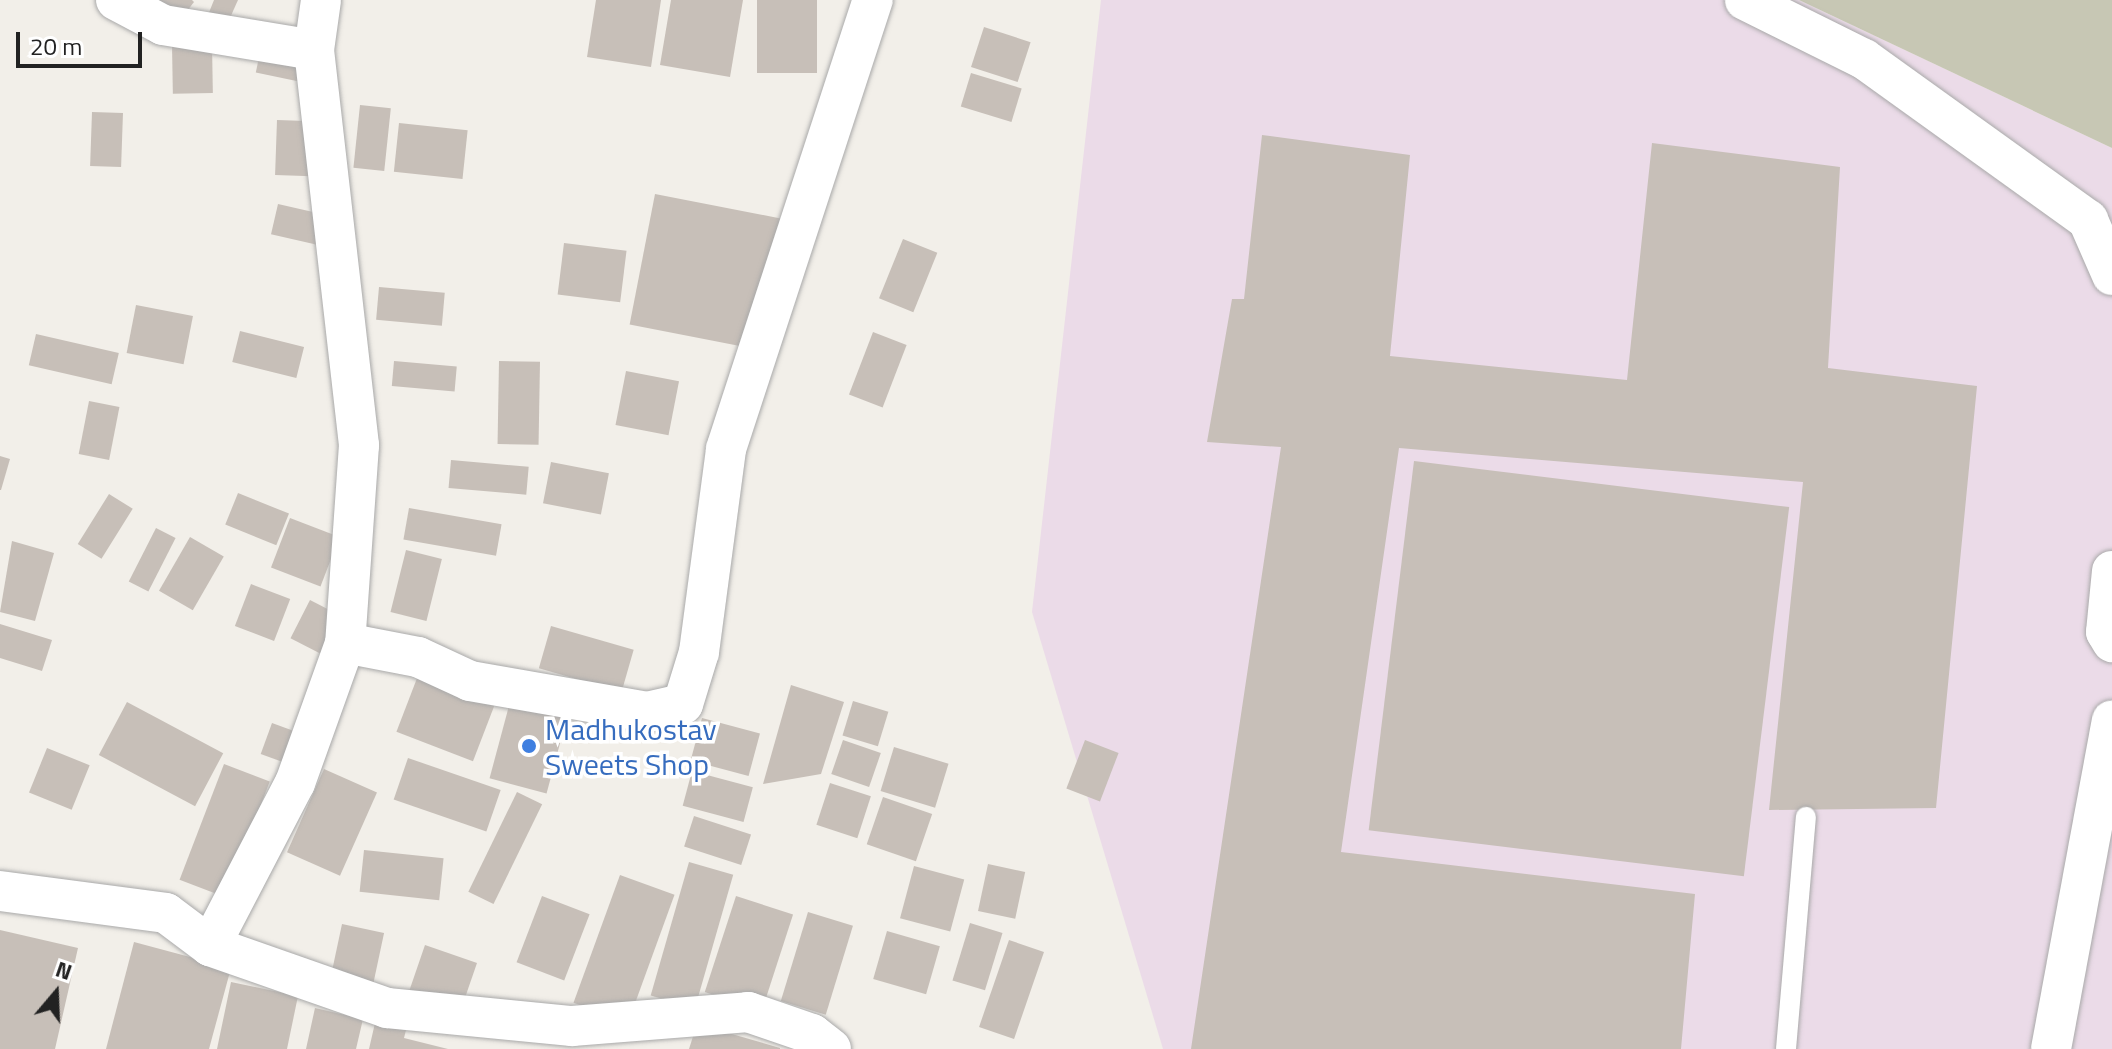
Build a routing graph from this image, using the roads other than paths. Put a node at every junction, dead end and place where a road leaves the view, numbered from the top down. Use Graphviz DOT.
graph roads {
  1 [pos="116,0"];
  2 [pos="321,0"];
  3 [pos="873,0"];
  4 [pos="1745,0"];
  5 [pos="314,50"];
  6 [pos="2112,275"];
  7 [pos="2112,571"];
  8 [pos="2112,642"];
  9 [pos="345,643"];
  10 [pos="2112,721"];
  11 [pos="2107,784"];
  12 [pos="1806,817"];
  13 [pos="0,891"];
  14 [pos="210,946"];
  15 [pos="831,1049"];
  16 [pos="1786,1049"];
  17 [pos="2051,1049"];
  1 -- 5 [label="street"];
  2 -- 5 [label="street"];
  3 -- 9 [label="street"];
  4 -- 6 [label="street"];
  5 -- 9 [label="street"];
  7 -- 8 [label="street"];
  9 -- 14 [label="street"];
  10 -- 11 [label="street"];
  11 -- 17 [label="street"];
  12 -- 16 [label="lane"];
  13 -- 14 [label="street"];
  14 -- 15 [label="street"];
}
